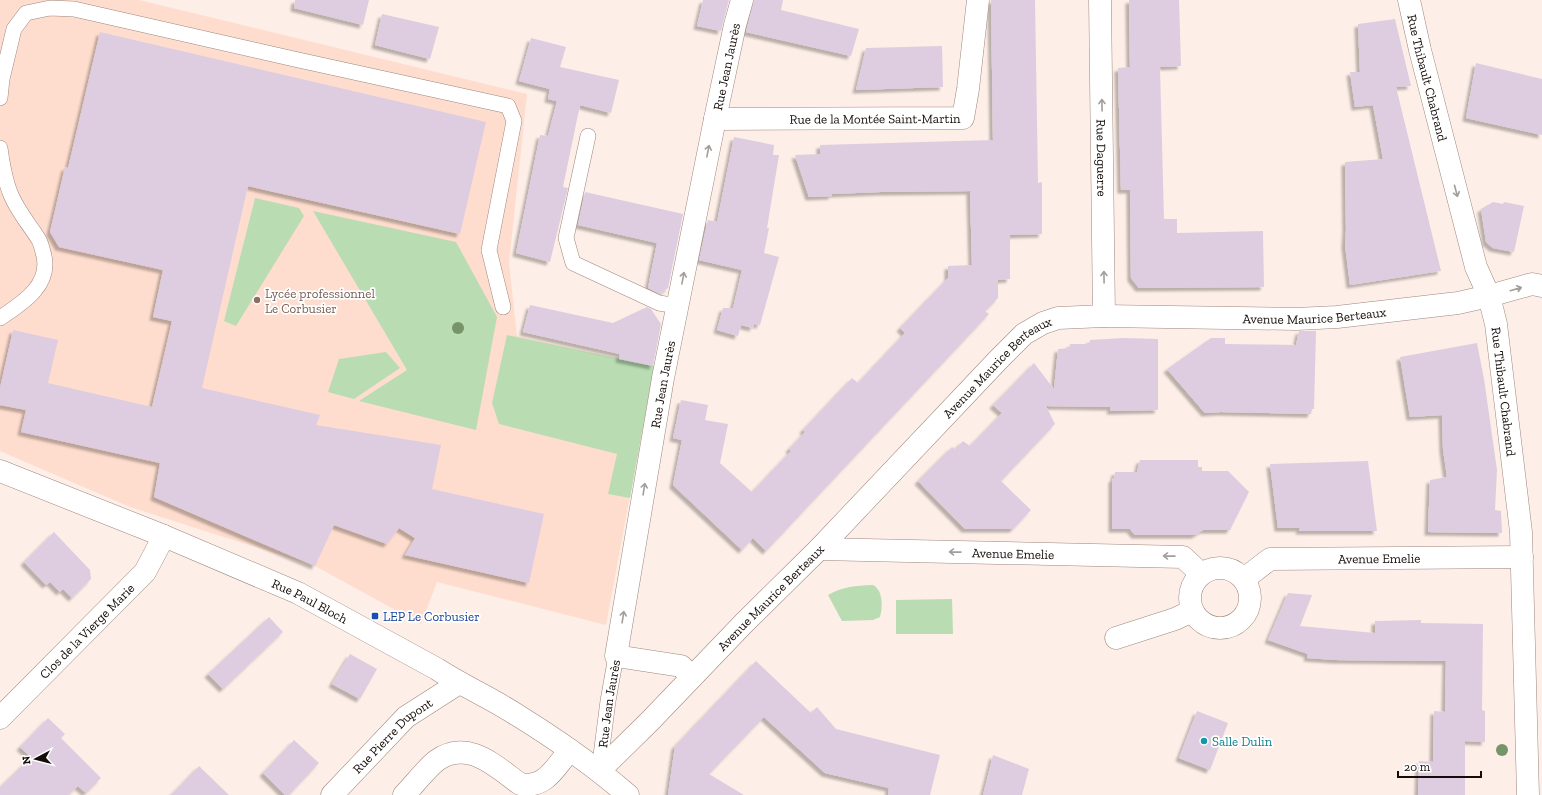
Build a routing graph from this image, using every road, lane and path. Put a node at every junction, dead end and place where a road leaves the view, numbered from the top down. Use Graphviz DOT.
graph roads {
  1 [pos="742,0"];
  2 [pos="978,0"];
  3 [pos="1100,0"];
  4 [pos="1409,0"];
  5 [pos="0,98"];
  6 [pos="715,119"];
  7 [pos="588,136"];
  8 [pos="0,148"];
  9 [pos="1542,286"];
  10 [pos="1489,296"];
  11 [pos="677,306"];
  12 [pos="503,307"];
  13 [pos="1104,316"];
  14 [pos="0,318"];
  15 [pos="0,471"];
  16 [pos="164,536"];
  17 [pos="819,549"];
  18 [pos="1522,557"];
  19 [pos="1200,574"];
  20 [pos="1244,579"];
  21 [pos="1192,611"];
  22 [pos="1116,638"];
  23 [pos="616,656"];
  24 [pos="692,677"];
  25 [pos="459,683"];
  26 [pos="0,718"];
  27 [pos="570,750"];
  28 [pos="599,771"];
  29 [pos="332,795"];
  30 [pos="404,795"];
  31 [pos="628,795"];
  32 [pos="1528,795"];
  1 -- 6 [label="street, Rue Jean Jaurès"];
  2 -- 6 [label="street, Rue de la Montée Saint-Martin"];
  13 -- 3 [label="street, Rue Daguerre, one-way"];
  4 -- 10 [label="street, Rue Thibault Chabrand, one-way"];
  5 -- 12 [label="lane"];
  11 -- 6 [label="street, Rue Jean Jaurès, one-way"];
  7 -- 11 [label="lane"];
  8 -- 14 [label="lane"];
  10 -- 9 [label="street, Avenue Maurice Berteaux, one-way"];
  10 -- 13 [label="street, Avenue Maurice Berteaux"];
  10 -- 18 [label="street, Rue Thibault Chabrand"];
  23 -- 11 [label="street, Rue Jean Jaurès, one-way"];
  13 -- 17 [label="street, Avenue Maurice Berteaux"];
  15 -- 16 [label="street, Rue Paul Bloch"];
  16 -- 25 [label="street, Rue Paul Bloch"];
  16 -- 26 [label="street, Clos de la Vierge Marie"];
  19 -- 17 [label="street, Avenue Emelie, one-way"];
  17 -- 24 [label="street, Avenue Maurice Berteaux"];
  18 -- 20 [label="street, Avenue Emelie"];
  18 -- 32 [label="street, Rue Thibault Chabrand"];
  19 -- 20 [label="street"];
  19 -- 21 [label="street"];
  20 -- 21 [label="street"];
  21 -- 22 [label="street"];
  23 -- 24 [label="street"];
  23 -- 28 [label="lane, Rue Jean Jaurès"];
  24 -- 28 [label="street, Avenue Maurice Berteaux"];
  25 -- 27 [label="street, Rue Paul Bloch"];
  25 -- 29 [label="street, Rue Pierre Dupont"];
  27 -- 28 [label="street, Rue Paul Bloch"];
  27 -- 30 [label="street"];
  28 -- 31 [label="street, Rue Paul Bloch"];
}
